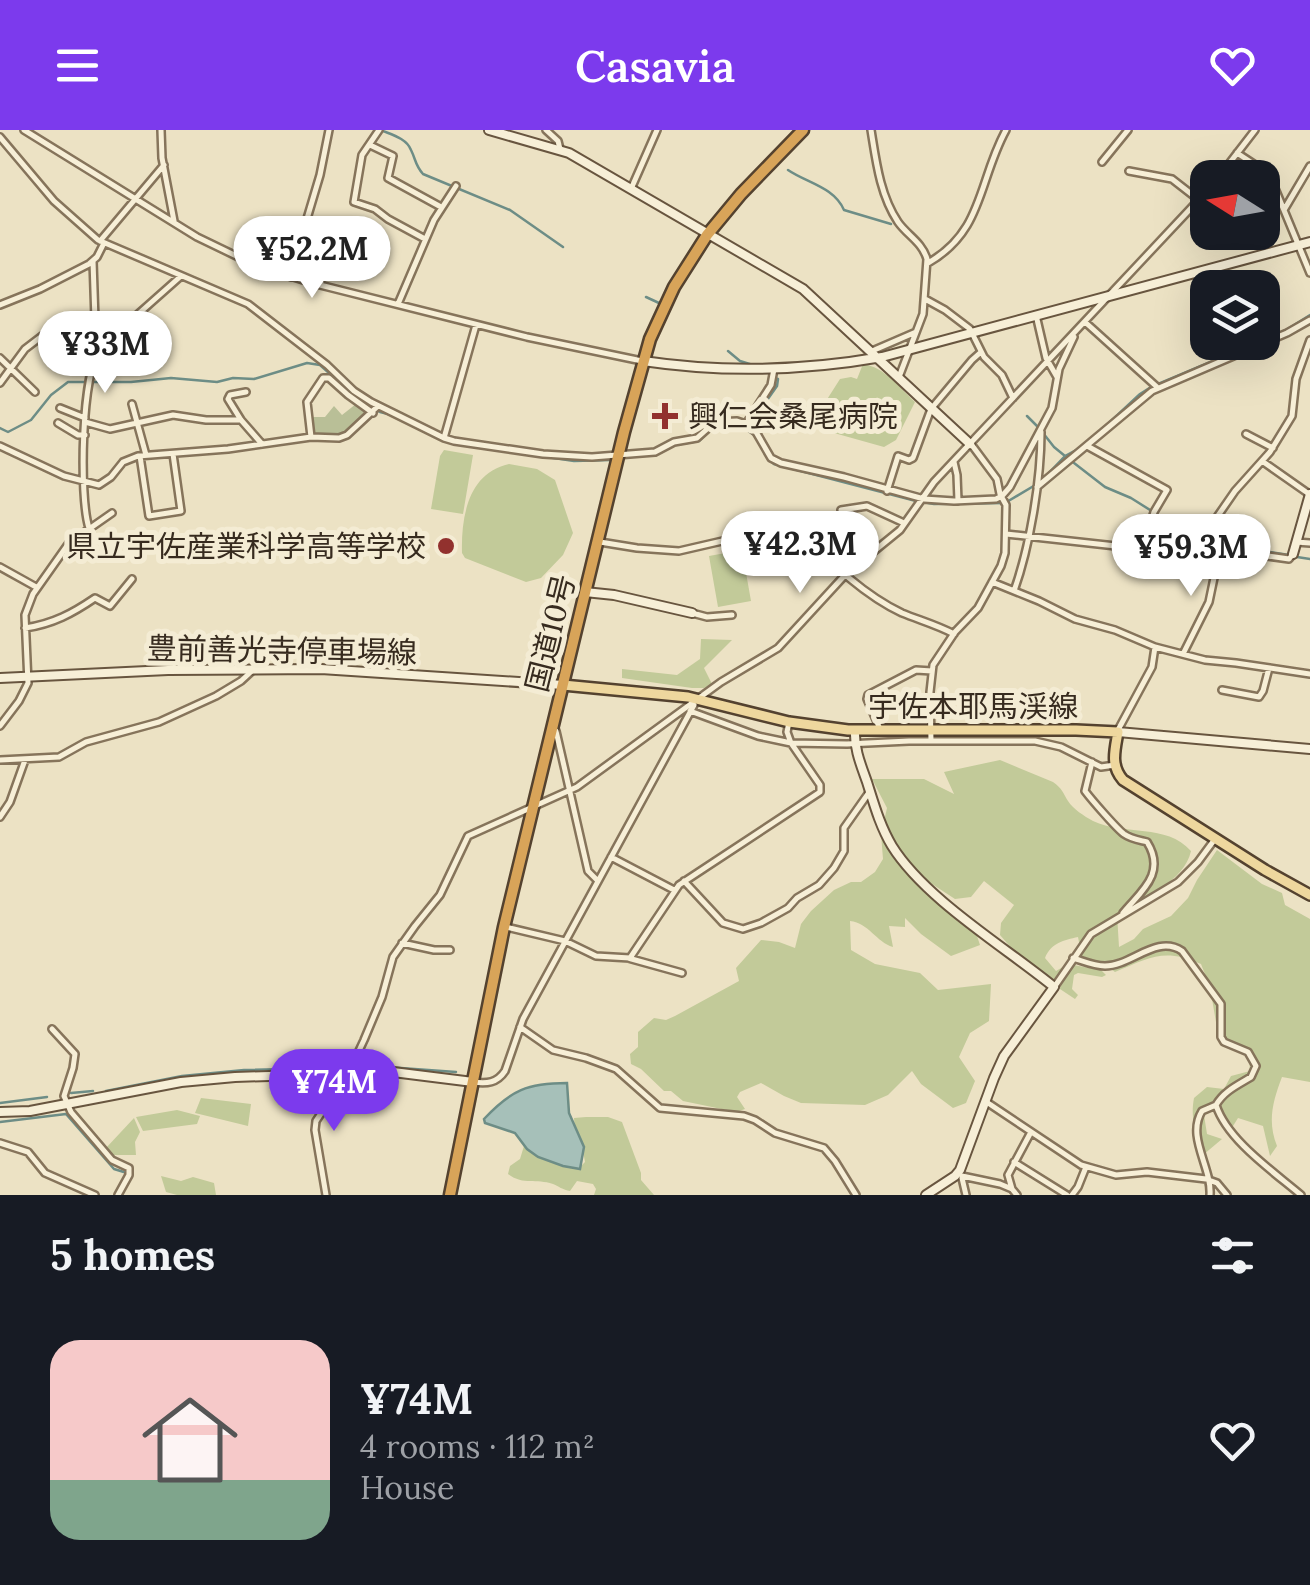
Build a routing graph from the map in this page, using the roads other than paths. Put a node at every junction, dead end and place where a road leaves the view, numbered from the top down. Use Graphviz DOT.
graph roads {
  1 [pos="24,130"];
  2 [pos="161,130"];
  3 [pos="329,130"];
  4 [pos="379,130"];
  5 [pos="489,130"];
  6 [pos="546,130"];
  7 [pos="657,130"];
  8 [pos="803,130"];
  9 [pos="872,130"];
  10 [pos="1006,130"];
  11 [pos="1128,130"];
  12 [pos="1255,130"];
  13 [pos="0,138"];
  14 [pos="370,144"];
  15 [pos="560,149"];
  16 [pos="1237,153"];
  17 [pos="1232,160"];
  18 [pos="1102,162"];
  19 [pos="164,164"];
  20 [pos="1310,166"];
  21 [pos="1129,171"];
  22 [pos="456,186"];
  23 [pos="632,189"];
  24 [pos="1190,193"];
  25 [pos="136,198"];
  26 [pos="441,207"];
  27 [pos="1190,210"];
  28 [pos="1284,210"];
  29 [pos="174,222"];
  30 [pos="708,234"];
  31 [pos="425,239"];
  32 [pos="102,242"];
  33 [pos="1310,242"];
  34 [pos="1298,245"];
  35 [pos="93,261"];
  36 [pos="928,263"];
  37 [pos="306,273"];
  38 [pos="1310,273"];
  39 [pos="182,276"];
  40 [pos="291,277"];
  41 [pos="323,286"];
  42 [pos="1109,296"];
  43 [pos="925,299"];
  44 [pos="398,304"];
  45 [pos="0,305"];
  46 [pos="1036,315"];
  47 [pos="136,316"];
  48 [pos="96,318"];
  49 [pos="1310,320"];
  50 [pos="1085,322"];
  51 [pos="476,324"];
  52 [pos="1078,329"];
  53 [pos="916,332"];
  54 [pos="972,332"];
  55 [pos="1310,340"];
  56 [pos="909,351"];
  57 [pos="981,352"];
  58 [pos="96,353"];
  59 [pos="872,355"];
  60 [pos="0,358"];
  61 [pos="643,361"];
  62 [pos="1048,363"];
  63 [pos="11,367"];
  64 [pos="774,369"];
  65 [pos="1056,377"];
  66 [pos="898,380"];
  67 [pos="0,383"];
  68 [pos="1158,388"];
  69 [pos="35,392"];
  70 [pos="246,392"];
  71 [pos="1014,399"];
  72 [pos="132,404"];
  73 [pos="378,406"];
  74 [pos="60,408"];
  75 [pos="931,409"];
  76 [pos="71,413"];
  77 [pos="373,413"];
  78 [pos="86,420"];
  79 [pos="241,420"];
  80 [pos="138,423"];
  81 [pos="746,424"];
  82 [pos="1041,427"];
  83 [pos="1246,434"];
  84 [pos="85,436"];
  85 [pos="311,437"];
  86 [pos="444,438"];
  87 [pos="262,444"];
  88 [pos="971,444"];
  89 [pos="0,446"];
  90 [pos="1089,446"];
  91 [pos="1273,448"];
  92 [pos="173,454"];
  93 [pos="619,454"];
  94 [pos="143,456"];
  95 [pos="1262,461"];
  96 [pos="954,462"];
  97 [pos="83,480"];
  98 [pos="1037,488"];
  99 [pos="887,490"];
  100 [pos="1310,495"];
  101 [pos="1002,497"];
  102 [pos="919,501"];
  103 [pos="958,501"];
  104 [pos="840,510"];
  105 [pos="112,513"];
  106 [pos="851,522"];
  107 [pos="905,523"];
  108 [pos="88,528"];
  109 [pos="804,532"];
  110 [pos="1005,534"];
  111 [pos="1027,537"];
  112 [pos="598,541"];
  113 [pos="1296,542"];
  114 [pos="1310,543"];
  115 [pos="1197,546"];
  116 [pos="1220,549"];
  117 [pos="1144,550"];
  118 [pos="1292,554"];
  119 [pos="0,566"];
  120 [pos="846,574"];
  121 [pos="132,580"];
  122 [pos="992,582"];
  123 [pos="36,587"];
  124 [pos="1014,591"];
  125 [pos="585,592"];
  126 [pos="692,612"];
  127 [pos="732,615"];
  128 [pos="26,628"];
  129 [pos="954,634"];
  130 [pos="1155,647"];
  131 [pos="1182,655"];
  132 [pos="1269,668"];
  133 [pos="254,669"];
  134 [pos="932,672"];
  135 [pos="1310,674"];
  136 [pos="27,676"];
  137 [pos="0,678"];
  138 [pos="563,685"];
  139 [pos="1222,690"];
  140 [pos="698,699"];
  141 [pos="690,711"];
  142 [pos="788,722"];
  143 [pos="554,723"];
  144 [pos="0,726"];
  145 [pos="854,730"];
  146 [pos="881,730"];
  147 [pos="1118,732"];
  148 [pos="931,736"];
  149 [pos="791,743"];
  150 [pos="854,744"];
  151 [pos="1310,749"];
  152 [pos="0,760"];
  153 [pos="26,760"];
  154 [pos="1092,762"];
  155 [pos="1114,765"];
  156 [pos="570,790"];
  157 [pos="870,791"];
  158 [pos="533,807"];
  159 [pos="0,816"];
  160 [pos="1215,839"];
  161 [pos="611,857"];
  162 [pos="684,880"];
  163 [pos="598,881"];
  164 [pos="674,890"];
  165 [pos="1310,895"];
  166 [pos="1120,916"];
  167 [pos="504,927"];
  168 [pos="565,941"];
  169 [pos="402,943"];
  170 [pos="450,950"];
  171 [pos="628,958"];
  172 [pos="1073,958"];
  173 [pos="682,973"];
  174 [pos="1054,987"];
  175 [pos="520,1027"];
  176 [pos="52,1028"];
  177 [pos="350,1070"];
  178 [pos="474,1082"];
  179 [pos="985,1101"];
  180 [pos="67,1104"];
  181 [pos="1216,1105"];
  182 [pos="0,1112"];
  183 [pos="1030,1132"];
  184 [pos="0,1143"];
  185 [pos="1014,1162"];
  186 [pos="1086,1166"];
  187 [pos="961,1173"];
  188 [pos="1210,1180"];
  189 [pos="1012,1189"];
  190 [pos="95,1195"];
  191 [pos="118,1195"];
  192 [pos="326,1195"];
  193 [pos="450,1195"];
  194 [pos="856,1195"];
  195 [pos="926,1195"];
  196 [pos="966,1195"];
  197 [pos="1017,1195"];
  198 [pos="1070,1195"];
  199 [pos="1210,1195"];
  200 [pos="1227,1195"];
  201 [pos="1301,1195"];
  1 -- 25 [label="street"];
  2 -- 19 [label="street"];
  3 -- 37 [label="street"];
  4 -- 14 [label="street"];
  5 -- 15 [label="street"];
  6 -- 15 [label="street"];
  7 -- 23 [label="street"];
  8 -- 30 [label="highway, 国道10号"];
  9 -- 36 [label="street"];
  10 -- 36 [label="street"];
  11 -- 18 [label="street"];
  12 -- 16 [label="street"];
  13 -- 32 [label="street"];
  14 -- 26 [label="street"];
  14 -- 31 [label="street"];
  15 -- 23 [label="street"];
  16 -- 17 [label="street"];
  16 -- 28 [label="street"];
  19 -- 25 [label="street"];
  19 -- 29 [label="street"];
  20 -- 28 [label="street"];
  21 -- 24 [label="street"];
  22 -- 26 [label="street"];
  23 -- 30 [label="street"];
  25 -- 29 [label="street"];
  25 -- 32 [label="street"];
  26 -- 31 [label="street"];
  27 -- 42 [label="street"];
  28 -- 34 [label="street"];
  29 -- 40 [label="street"];
  30 -- 59 [label="street"];
  30 -- 61 [label="highway, 国道10号"];
  31 -- 44 [label="street"];
  32 -- 35 [label="street"];
  32 -- 39 [label="street"];
  33 -- 34 [label="street"];
  34 -- 38 [label="street"];
  34 -- 42 [label="street"];
  35 -- 45 [label="street"];
  35 -- 48 [label="street"];
  36 -- 43 [label="street"];
  37 -- 40 [label="street"];
  37 -- 41 [label="street"];
  39 -- 47 [label="street"];
  39 -- 73 [label="street"];
  40 -- 41 [label="street"];
  41 -- 44 [label="street"];
  42 -- 46 [label="street"];
  42 -- 50 [label="street"];
  43 -- 53 [label="street"];
  43 -- 54 [label="street"];
  44 -- 51 [label="street"];
  46 -- 54 [label="street"];
  46 -- 62 [label="street"];
  47 -- 48 [label="street"];
  47 -- 58 [label="street"];
  48 -- 58 [label="street"];
  48 -- 63 [label="street"];
  49 -- 68 [label="street"];
  50 -- 52 [label="street"];
  50 -- 68 [label="street"];
  51 -- 61 [label="street"];
  51 -- 86 [label="street"];
  52 -- 62 [label="street"];
  52 -- 65 [label="street"];
  53 -- 56 [label="street"];
  53 -- 59 [label="street"];
  54 -- 56 [label="street"];
  54 -- 57 [label="street"];
  55 -- 91 [label="street"];
  56 -- 59 [label="street"];
  56 -- 66 [label="street"];
  57 -- 71 [label="street"];
  57 -- 75 [label="street"];
  58 -- 78 [label="street"];
  59 -- 64 [label="street"];
  59 -- 66 [label="street"];
  60 -- 63 [label="street"];
  61 -- 64 [label="street"];
  61 -- 93 [label="highway, 国道10号"];
  62 -- 65 [label="street"];
  62 -- 71 [label="street"];
  63 -- 67 [label="street"];
  63 -- 69 [label="street"];
  64 -- 81 [label="street"];
  65 -- 82 [label="street"];
  66 -- 75 [label="street"];
  68 -- 90 [label="street"];
  70 -- 79 [label="street"];
  71 -- 88 [label="street"];
  72 -- 80 [label="street"];
  73 -- 77 [label="street"];
  73 -- 86 [label="street"];
  74 -- 76 [label="street"];
  75 -- 88 [label="street"];
  75 -- 99 [label="street"];
  76 -- 78 [label="street"];
  76 -- 84 [label="street"];
  77 -- 85 [label="street"];
  77 -- 85 [label="street"];
  78 -- 80 [label="street"];
  78 -- 84 [label="street"];
  79 -- 80 [label="street"];
  79 -- 87 [label="street"];
  80 -- 94 [label="street"];
  81 -- 93 [label="street"];
  81 -- 99 [label="street"];
  82 -- 98 [label="street"];
  82 -- 101 [label="street"];
  83 -- 91 [label="street"];
  84 -- 97 [label="street"];
  85 -- 87 [label="street"];
  86 -- 93 [label="street"];
  87 -- 92 [label="street"];
  88 -- 96 [label="street"];
  88 -- 101 [label="street"];
  89 -- 97 [label="street"];
  90 -- 98 [label="street"];
  90 -- 117 [label="street"];
  91 -- 95 [label="street"];
  92 -- 94 [label="street"];
  92 -- 94 [label="street"];
  93 -- 112 [label="highway, 国道10号"];
  94 -- 97 [label="street"];
  95 -- 100 [label="street"];
  95 -- 115 [label="street"];
  96 -- 102 [label="street"];
  96 -- 103 [label="street"];
  97 -- 108 [label="street"];
  98 -- 111 [label="street"];
  99 -- 102 [label="street"];
  100 -- 113 [label="street"];
  101 -- 103 [label="street"];
  101 -- 110 [label="street"];
  102 -- 103 [label="street"];
  102 -- 107 [label="street"];
  104 -- 107 [label="street"];
  105 -- 108 [label="street"];
  106 -- 109 [label="street"];
  107 -- 120 [label="street"];
  108 -- 123 [label="street"];
  109 -- 112 [label="street"];
  109 -- 120 [label="street"];
  110 -- 111 [label="street"];
  110 -- 122 [label="street"];
  111 -- 117 [label="street"];
  111 -- 124 [label="street"];
  112 -- 125 [label="highway, 国道10号"];
  113 -- 114 [label="street"];
  113 -- 118 [label="street"];
  115 -- 116 [label="street"];
  115 -- 117 [label="street"];
  116 -- 118 [label="street"];
  116 -- 131 [label="street"];
  119 -- 123 [label="street"];
  120 -- 129 [label="street"];
  120 -- 140 [label="street"];
  121 -- 128 [label="street"];
  122 -- 124 [label="street"];
  122 -- 129 [label="street"];
  123 -- 128 [label="street"];
  124 -- 130 [label="street"];
  125 -- 126 [label="street"];
  125 -- 138 [label="highway, 国道10号"];
  126 -- 127 [label="street"];
  128 -- 136 [label="street"];
  129 -- 134 [label="street"];
  130 -- 131 [label="street"];
  130 -- 147 [label="street"];
  131 -- 132 [label="street"];
  132 -- 135 [label="street"];
  132 -- 139 [label="street"];
  133 -- 136 [label="street, 豊前善光寺停車場線"];
  133 -- 138 [label="street, 豊前善光寺停車場線"];
  133 -- 153 [label="street"];
  134 -- 146 [label="street"];
  134 -- 148 [label="street"];
  136 -- 137 [label="street, 豊前善光寺停車場線"];
  136 -- 144 [label="street"];
  138 -- 140 [label="main road, 宇佐本耶馬渓線"];
  138 -- 143 [label="highway, 国道10号"];
  140 -- 141 [label="street"];
  140 -- 142 [label="main road, 宇佐本耶馬渓線"];
  140 -- 156 [label="street"];
  141 -- 149 [label="street"];
  141 -- 161 [label="street"];
  142 -- 145 [label="main road, 宇佐本耶馬渓線"];
  142 -- 149 [label="street"];
  143 -- 156 [label="street"];
  143 -- 158 [label="highway, 国道10号"];
  145 -- 146 [label="main road, 宇佐本耶馬渓線"];
  145 -- 150 [label="street"];
  146 -- 148 [label="main road, 宇佐本耶馬渓線"];
  147 -- 148 [label="main road, 宇佐本耶馬渓線"];
  147 -- 151 [label="street"];
  147 -- 155 [label="main road, 宇佐本耶馬渓線"];
  148 -- 150 [label="street"];
  148 -- 154 [label="street"];
  149 -- 150 [label="street"];
  149 -- 162 [label="street"];
  150 -- 157 [label="street"];
  152 -- 153 [label="street"];
  153 -- 159 [label="street"];
  154 -- 155 [label="street"];
  154 -- 166 [label="street"];
  155 -- 160 [label="main road"];
  156 -- 158 [label="street"];
  156 -- 163 [label="street"];
  157 -- 162 [label="street"];
  157 -- 174 [label="street"];
  158 -- 167 [label="highway, 国道10号"];
  158 -- 169 [label="street"];
  160 -- 165 [label="main road"];
  160 -- 166 [label="street"];
  161 -- 163 [label="street"];
  161 -- 164 [label="street"];
  162 -- 164 [label="street"];
  163 -- 168 [label="street"];
  164 -- 171 [label="street"];
  166 -- 172 [label="street"];
  167 -- 168 [label="street"];
  167 -- 178 [label="highway, 国道10号"];
  168 -- 171 [label="street"];
  168 -- 175 [label="street"];
  169 -- 170 [label="street"];
  169 -- 177 [label="street"];
  171 -- 173 [label="street"];
  172 -- 174 [label="street"];
  172 -- 181 [label="street"];
  174 -- 179 [label="street"];
  175 -- 178 [label="street"];
  175 -- 194 [label="street"];
  176 -- 180 [label="street"];
  177 -- 178 [label="street"];
  177 -- 180 [label="street"];
  177 -- 192 [label="street"];
  178 -- 193 [label="highway, 国道10号"];
  179 -- 183 [label="street"];
  179 -- 187 [label="street"];
  180 -- 182 [label="street"];
  180 -- 191 [label="street"];
  181 -- 188 [label="street"];
  181 -- 201 [label="street"];
  183 -- 185 [label="street"];
  183 -- 186 [label="street"];
  184 -- 190 [label="street"];
  185 -- 189 [label="street"];
  185 -- 198 [label="street"];
  186 -- 188 [label="street"];
  186 -- 198 [label="street"];
  187 -- 189 [label="street"];
  187 -- 195 [label="street"];
  187 -- 196 [label="street"];
  188 -- 199 [label="street"];
  188 -- 200 [label="street"];
  189 -- 197 [label="street"];
}
